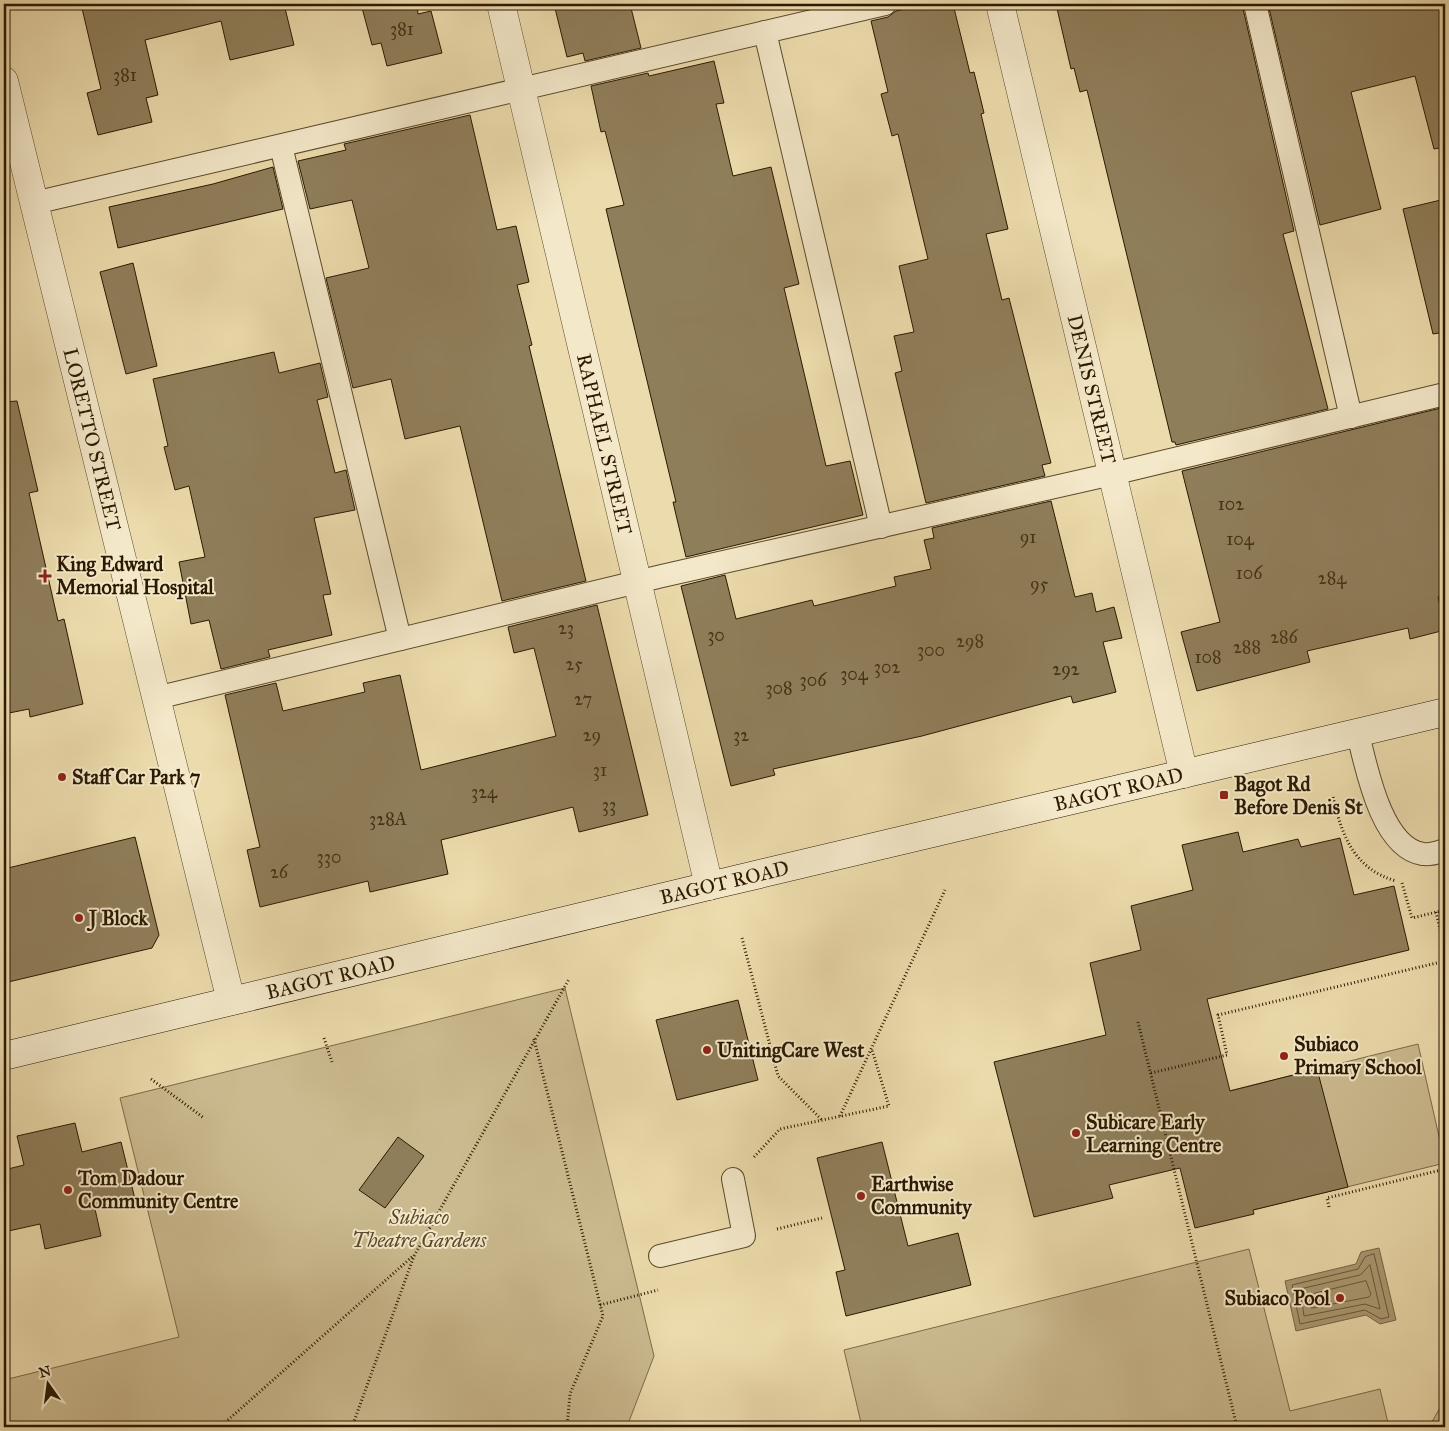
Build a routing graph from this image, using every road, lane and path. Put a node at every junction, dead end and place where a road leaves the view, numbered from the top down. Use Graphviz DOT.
graph roads {
  1 [pos="501,4"];
  2 [pos="885,4"];
  3 [pos="1000,4"];
  4 [pos="1256,4"];
  5 [pos="765,32"];
  6 [pos="4,81"];
  7 [pos="522,88"];
  8 [pos="281,146"];
  9 [pos="34,203"];
  10 [pos="1445,394"];
  11 [pos="1351,417"];
  12 [pos="1112,474"];
  13 [pos="881,527"];
  14 [pos="638,582"];
  15 [pos="400,639"];
  16 [pos="156,698"];
  17 [pos="1445,712"];
  18 [pos="1358,734"];
  19 [pos="1184,774"];
  20 [pos="1442,851"];
  21 [pos="709,886"];
  22 [pos="945,890"];
  23 [pos="1445,910"];
  24 [pos="1436,912"];
  25 [pos="1412,918"];
  26 [pos="742,938"];
  27 [pos="1445,950"];
  28 [pos="1445,961"];
  29 [pos="568,979"];
  30 [pos="231,1001"];
  31 [pos="1138,1022"];
  32 [pos="324,1038"];
  33 [pos="534,1039"];
  34 [pos="872,1049"];
  35 [pos="4,1056"];
  36 [pos="332,1062"];
  37 [pos="1151,1073"];
  38 [pos="151,1079"];
  39 [pos="840,1116"];
  40 [pos="204,1118"];
  41 [pos="822,1120"];
  42 [pos="1445,1169"];
  43 [pos="733,1179"];
  44 [pos="1329,1207"];
  45 [pos="822,1218"];
  46 [pos="744,1236"];
  47 [pos="414,1256"];
  48 [pos="660,1256"];
  49 [pos="661,1289"];
  50 [pos="600,1305"];
  51 [pos="220,1427"];
  52 [pos="352,1427"];
  53 [pos="567,1427"];
  54 [pos="1237,1427"];
  1 -- 7 [label="street, RAPHAEL STREET"];
  2 -- 5 [label="lane"];
  3 -- 12 [label="street, DENIS STREET"];
  4 -- 11 [label="lane"];
  5 -- 7 [label="lane"];
  5 -- 13 [label="lane"];
  6 -- 9 [label="street, LORETTO STREET"];
  7 -- 8 [label="lane"];
  7 -- 14 [label="street, RAPHAEL STREET"];
  8 -- 9 [label="lane"];
  8 -- 15 [label="lane"];
  9 -- 16 [label="street, LORETTO STREET"];
  10 -- 11 [label="lane"];
  11 -- 12 [label="lane"];
  12 -- 13 [label="lane"];
  12 -- 19 [label="street, DENIS STREET"];
  13 -- 14 [label="lane"];
  14 -- 15 [label="lane"];
  14 -- 21 [label="street, RAPHAEL STREET"];
  15 -- 16 [label="lane"];
  16 -- 30 [label="street, LORETTO STREET"];
  17 -- 18 [label="street, BAGOT ROAD"];
  18 -- 19 [label="street, BAGOT ROAD"];
  18 -- 20 [label="lane"];
  19 -- 21 [label="street, BAGOT ROAD"];
  21 -- 30 [label="street, BAGOT ROAD"];
  22 -- 34 [label="path"];
  23 -- 24 [label="path"];
  24 -- 25 [label="path"];
  24 -- 27 [label="path"];
  26 -- 41 [label="path"];
  28 -- 37 [label="path"];
  29 -- 33 [label="path"];
  30 -- 35 [label="street, BAGOT ROAD"];
  31 -- 37 [label="path"];
  32 -- 36 [label="path"];
  33 -- 47 [label="path"];
  33 -- 50 [label="path"];
  34 -- 39 [label="path"];
  34 -- 39 [label="path"];
  37 -- 54 [label="path"];
  38 -- 40 [label="path"];
  39 -- 41 [label="path"];
  41 -- 43 [label="path"];
  42 -- 44 [label="path"];
  43 -- 46 [label="lane"];
  45 -- 46 [label="path"];
  46 -- 48 [label="lane"];
  47 -- 51 [label="path"];
  47 -- 52 [label="path"];
  49 -- 50 [label="path"];
  50 -- 53 [label="path"];
}
